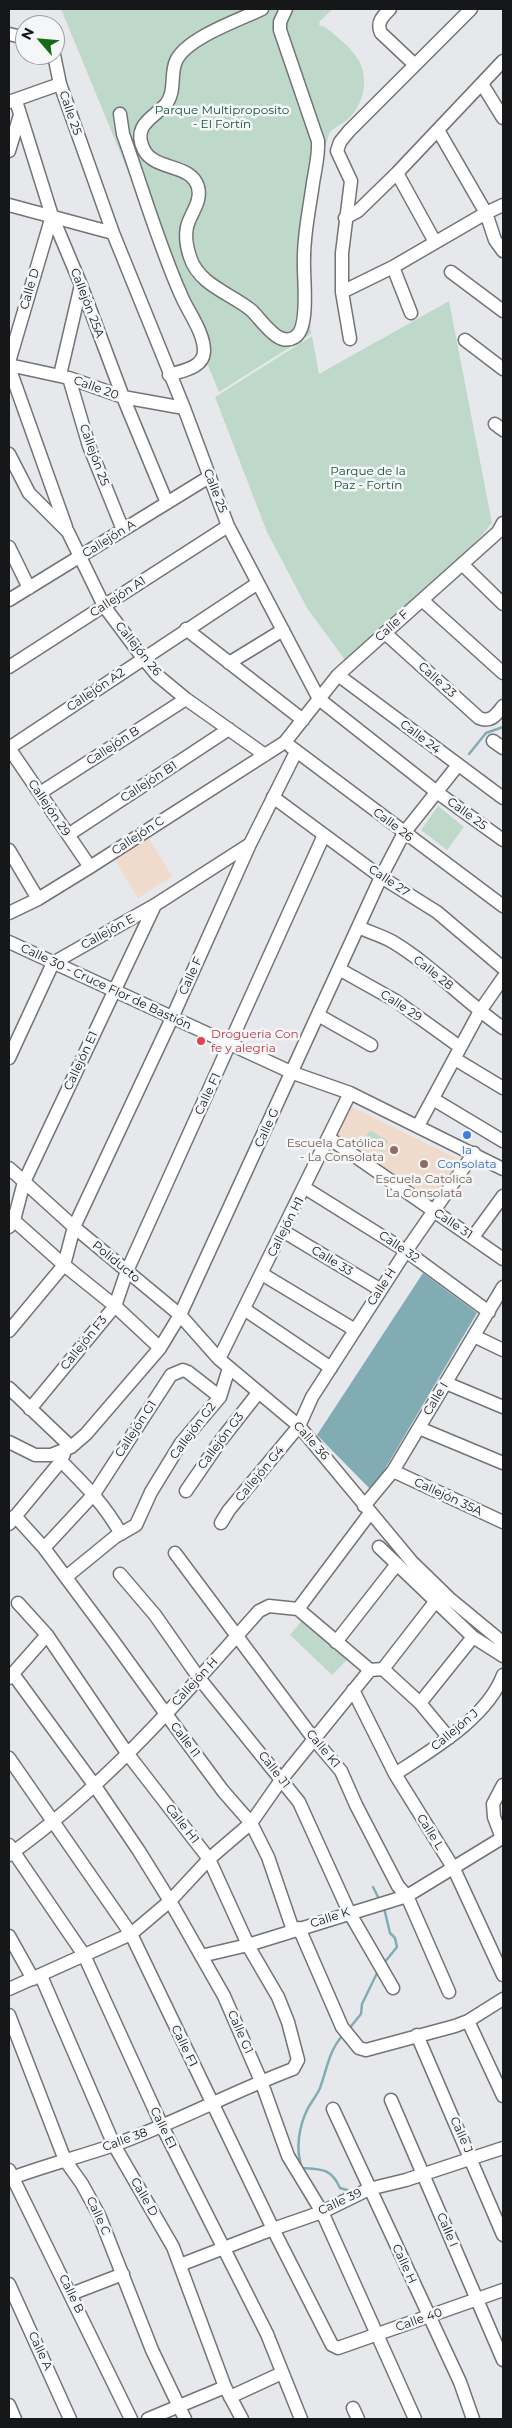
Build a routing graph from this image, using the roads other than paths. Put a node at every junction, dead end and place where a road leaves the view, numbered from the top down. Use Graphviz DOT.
graph roads {
  1 [pos="262,9"];
  2 [pos="286,9"];
  3 [pos="390,9"];
  4 [pos="471,9"];
  5 [pos="503,61"];
  6 [pos="56,65"];
  7 [pos="415,65"];
  8 [pos="60,84"];
  9 [pos="482,84"];
  10 [pos="12,102"];
  11 [pos="120,114"];
  12 [pos="20,115"];
  13 [pos="503,118"];
  14 [pos="438,130"];
  15 [pos="9,151"];
  16 [pos="397,173"];
  17 [pos="503,204"];
  18 [pos="9,205"];
  19 [pos="486,213"];
  20 [pos="52,216"];
  21 [pos="345,218"];
  22 [pos="113,233"];
  23 [pos="435,242"];
  24 [pos="502,250"];
  25 [pos="393,267"];
  26 [pos="451,272"];
  27 [pos="81,285"];
  28 [pos="342,292"];
  29 [pos="503,311"];
  30 [pos="410,313"];
  31 [pos="350,339"];
  32 [pos="465,340"];
  33 [pos="9,365"];
  34 [pos="503,369"];
  35 [pos="169,375"];
  36 [pos="64,377"];
  37 [pos="123,397"];
  38 [pos="184,408"];
  39 [pos="9,454"];
  40 [pos="209,477"];
  41 [pos="167,502"];
  42 [pos="228,526"];
  43 [pos="123,530"];
  44 [pos="502,530"];
  45 [pos="68,532"];
  46 [pos="9,547"];
  47 [pos="79,557"];
  48 [pos="462,564"];
  49 [pos="258,583"];
  50 [pos="29,588"];
  51 [pos="9,600"];
  52 [pos="422,600"];
  53 [pos="503,604"];
  54 [pos="104,606"];
  55 [pos="186,629"];
  56 [pos="283,630"];
  57 [pos="385,633"];
  58 [pos="143,658"];
  59 [pos="229,663"];
  60 [pos="9,667"];
  61 [pos="503,673"];
  62 [pos="338,675"];
  63 [pos="186,699"];
  64 [pos="319,699"];
  65 [pos="503,706"];
  66 [pos="303,720"];
  67 [pos="229,729"];
  68 [pos="286,742"];
  69 [pos="9,748"];
  70 [pos="296,752"];
  71 [pos="265,754"];
  72 [pos="458,765"];
  73 [pos="40,793"];
  74 [pos="438,793"];
  75 [pos="273,797"];
  76 [pos="503,798"];
  77 [pos="404,833"];
  78 [pos="68,835"];
  79 [pos="324,835"];
  80 [pos="503,840"];
  81 [pos="250,844"];
  82 [pos="9,850"];
  83 [pos="90,867"];
  84 [pos="381,878"];
  85 [pos="38,899"];
  86 [pos="155,905"];
  87 [pos="503,906"];
  88 [pos="9,913"];
  89 [pos="358,927"];
  90 [pos="9,942"];
  91 [pos="53,963"];
  92 [pos="503,968"];
  93 [pos="339,969"];
  94 [pos="503,978"];
  95 [pos="113,992"];
  96 [pos="480,1011"];
  97 [pos="318,1016"];
  98 [pos="172,1018"];
  99 [pos="503,1028"];
  100 [pos="13,1038"];
  101 [pos="231,1045"];
  102 [pos="371,1045"];
  103 [pos="458,1053"];
  104 [pos="9,1058"];
  105 [pos="293,1073"];
  106 [pos="503,1088"];
  107 [pos="350,1093"];
  108 [pos="433,1099"];
  109 [pos="418,1126"];
  110 [pos="329,1138"];
  111 [pos="503,1141"];
  112 [pos="474,1153"];
  113 [pos="9,1168"];
  114 [pos="503,1169"];
  115 [pos="24,1182"];
  116 [pos="305,1188"];
  117 [pos="503,1196"];
  118 [pos="434,1211"];
  119 [pos="11,1221"];
  120 [pos="74,1227"];
  121 [pos="283,1231"];
  122 [pos="473,1237"];
  123 [pos="406,1251"];
  124 [pos="503,1259"];
  125 [pos="64,1265"];
  126 [pos="127,1271"];
  127 [pos="262,1274"];
  128 [pos="503,1288"];
  129 [pos="381,1290"];
  130 [pos="115,1306"];
  131 [pos="244,1310"];
  132 [pos="489,1312"];
  133 [pos="180,1315"];
  134 [pos="355,1330"];
  135 [pos="9,1331"];
  136 [pos="474,1336"];
  137 [pos="160,1348"];
  138 [pos="503,1350"];
  139 [pos="219,1359"];
  140 [pos="229,1368"];
  141 [pos="331,1368"];
  142 [pos="446,1383"];
  143 [pos="9,1388"];
  144 [pos="258,1393"];
  145 [pos="220,1396"];
  146 [pos="503,1407"];
  147 [pos="30,1409"];
  148 [pos="299,1426"];
  149 [pos="419,1428"];
  150 [pos="9,1442"];
  151 [pos="65,1453"];
  152 [pos="503,1464"];
  153 [pos="392,1471"];
  154 [pos="186,1491"];
  155 [pos="94,1494"];
  156 [pos="367,1510"];
  157 [pos="12,1520"];
  158 [pos="503,1522"];
  159 [pos="222,1523"];
  160 [pos="121,1534"];
  161 [pos="379,1547"];
  162 [pos="44,1548"];
  163 [pos="175,1553"];
  164 [pos="396,1564"];
  165 [pos="120,1574"];
  166 [pos="66,1577"];
  167 [pos="435,1602"];
  168 [pos="18,1603"];
  169 [pos="298,1609"];
  170 [pos="47,1635"];
  171 [pos="237,1636"];
  172 [pos="473,1637"];
  173 [pos="336,1642"];
  174 [pos="503,1645"];
  175 [pos="503,1656"];
  176 [pos="377,1669"];
  177 [pos="503,1675"];
  178 [pos="11,1676"];
  179 [pos="199,1678"];
  180 [pos="353,1690"];
  181 [pos="420,1703"];
  182 [pos="166,1714"];
  183 [pos="313,1738"];
  184 [pos="449,1738"];
  185 [pos="127,1753"];
  186 [pos="9,1758"];
  187 [pos="396,1774"];
  188 [pos="281,1780"];
  189 [pos="95,1786"];
  190 [pos="502,1790"];
  191 [pos="54,1821"];
  192 [pos="251,1823"];
  193 [pos="502,1840"];
  194 [pos="10,1851"];
  195 [pos="209,1859"];
  196 [pos="454,1869"];
  197 [pos="407,1896"];
  198 [pos="170,1901"];
  199 [pos="349,1912"];
  200 [pos="296,1929"];
  201 [pos="131,1934"];
  202 [pos="9,1936"];
  203 [pos="248,1945"];
  204 [pos="84,1955"];
  205 [pos="201,1956"];
  206 [pos="503,1975"];
  207 [pos="37,1978"];
  208 [pos="393,1988"];
  209 [pos="9,1989"];
  210 [pos="449,1992"];
  211 [pos="503,1999"];
  212 [pos="9,2014"];
  213 [pos="468,2021"];
  214 [pos="417,2035"];
  215 [pos="293,2069"];
  216 [pos="261,2081"];
  217 [pos="503,2096"];
  218 [pos="391,2100"];
  219 [pos="212,2103"];
  220 [pos="333,2109"];
  221 [pos="162,2126"];
  222 [pos="114,2145"];
  223 [pos="503,2148"];
  224 [pos="471,2158"];
  225 [pos="64,2160"];
  226 [pos="423,2174"];
  227 [pos="10,2176"];
  228 [pos="369,2188"];
  229 [pos="322,2212"];
  230 [pos="272,2228"];
  231 [pos="503,2235"];
  232 [pos="224,2248"];
  233 [pos="180,2265"];
  234 [pos="123,2274"];
  235 [pos="9,2284"];
  236 [pos="503,2290"];
  237 [pos="71,2294"];
  238 [pos="477,2300"];
  239 [pos="428,2317"];
  240 [pos="378,2334"];
  241 [pos="334,2347"];
  242 [pos="503,2360"];
  243 [pos="282,2373"];
  244 [pos="228,2392"];
  245 [pos="9,2405"];
  246 [pos="179,2406"];
  247 [pos="15,2419"];
  248 [pos="70,2419"];
  249 [pos="131,2419"];
  250 [pos="148,2419"];
  251 [pos="185,2419"];
  252 [pos="242,2419"];
  253 [pos="301,2419"];
  254 [pos="415,2419"];
  255 [pos="473,2419"];
  1 -- 2 [label="street"];
  3 -- 7 [label="street"];
  4 -- 7 [label="street"];
  5 -- 9 [label="street"];
  6 -- 8 [label="street, Calle 25"];
  7 -- 21 [label="street"];
  8 -- 10 [label="street"];
  8 -- 22 [label="street, Calle 25"];
  9 -- 13 [label="street"];
  9 -- 14 [label="street"];
  10 -- 12 [label="street, Callejón 25A"];
  11 -- 35 [label="street"];
  12 -- 15 [label="street"];
  12 -- 20 [label="street, Callejón 25A"];
  14 -- 16 [label="street"];
  14 -- 19 [label="street"];
  16 -- 21 [label="street"];
  16 -- 23 [label="street"];
  17 -- 19 [label="street"];
  18 -- 20 [label="street"];
  19 -- 23 [label="street"];
  19 -- 24 [label="street"];
  20 -- 22 [label="street"];
  20 -- 27 [label="street, Callejón 25A"];
  20 -- 33 [label="street, Calle D"];
  21 -- 28 [label="street"];
  22 -- 35 [label="street, Calle 25"];
  23 -- 25 [label="street"];
  25 -- 28 [label="street"];
  25 -- 30 [label="street"];
  26 -- 29 [label="street"];
  27 -- 36 [label="street, Callejón 25"];
  27 -- 37 [label="street, Callejón 25A"];
  28 -- 31 [label="street"];
  32 -- 34 [label="street"];
  33 -- 36 [label="street, Calle 20"];
  33 -- 45 [label="street, Callejón 26"];
  35 -- 38 [label="street, Calle 25"];
  36 -- 37 [label="street, Calle 20"];
  36 -- 43 [label="street, Callejón 25"];
  37 -- 38 [label="street, Calle 20"];
  37 -- 41 [label="street, Callejón 25A"];
  38 -- 40 [label="street, Calle 25"];
  39 -- 45 [label="street, Callejón 26"];
  40 -- 41 [label="street, Callejón A"];
  40 -- 42 [label="street, Calle 25"];
  41 -- 43 [label="street, Callejón A"];
  42 -- 49 [label="street, Calle 25"];
  42 -- 54 [label="street, Callejón A1"];
  43 -- 47 [label="street, Callejón A"];
  44 -- 48 [label="street, Calle F"];
  45 -- 47 [label="street, Callejón 26"];
  46 -- 50 [label="street"];
  47 -- 50 [label="street, Callejón A"];
  47 -- 54 [label="street, Callejón 26"];
  48 -- 52 [label="street, Calle F"];
  48 -- 53 [label="street"];
  49 -- 55 [label="street, Callejón A2"];
  49 -- 56 [label="street, Calle 25"];
  50 -- 51 [label="street, Callejón A"];
  52 -- 57 [label="street, Calle F"];
  52 -- 61 [label="street"];
  54 -- 58 [label="street, Callejón 26"];
  54 -- 60 [label="street, Callejón A1"];
  55 -- 58 [label="street, Callejón A2"];
  55 -- 59 [label="street"];
  56 -- 59 [label="street"];
  56 -- 64 [label="street, Calle 25"];
  57 -- 62 [label="street, Calle F"];
  57 -- 65 [label="street, Calle 23"];
  58 -- 63 [label="street, Callejón 26"];
  58 -- 69 [label="street, Callejón A2"];
  59 -- 66 [label="street"];
  62 -- 64 [label="street, Calle F"];
  62 -- 72 [label="street, Calle 24"];
  63 -- 67 [label="street, Callejón 26"];
  63 -- 73 [label="street, Callejón B"];
  64 -- 66 [label="street, Calle F"];
  64 -- 74 [label="street, Calle 25"];
  66 -- 68 [label="street, Calle F"];
  67 -- 71 [label="street, Callejón 26"];
  67 -- 78 [label="street, Callejón B1"];
  68 -- 70 [label="street, Calle 26"];
  68 -- 71 [label="street, Calle F"];
  69 -- 73 [label="street, Callejón 29"];
  70 -- 75 [label="street, Calle F"];
  70 -- 77 [label="street, Calle 26"];
  71 -- 83 [label="street, Callejón C"];
  72 -- 74 [label="street, Calle G"];
  72 -- 76 [label="street, Calle 24"];
  73 -- 78 [label="street, Callejón 29"];
  74 -- 77 [label="street, Calle G"];
  74 -- 80 [label="street, Calle 25"];
  75 -- 79 [label="street, Calle 27"];
  75 -- 81 [label="street, Calle F"];
  77 -- 84 [label="street, Calle G"];
  77 -- 87 [label="street, Calle 26"];
  78 -- 83 [label="street, Callejón 29"];
  79 -- 84 [label="street, Calle 27"];
  79 -- 101 [label="street, Calle F1"];
  81 -- 86 [label="street, Callejón E"];
  81 -- 98 [label="street, Calle F"];
  82 -- 85 [label="street"];
  83 -- 85 [label="street, Callejón C"];
  84 -- 89 [label="street, Calle G"];
  84 -- 92 [label="street, Calle 27"];
  85 -- 88 [label="street, Callejón C"];
  86 -- 91 [label="street, Callejón E"];
  86 -- 95 [label="street, Callejón E1"];
  89 -- 93 [label="street, Calle G"];
  89 -- 96 [label="street, Calle 28"];
  90 -- 91 [label="street, Calle 30 - Cruce Flor de Bastión"];
  91 -- 95 [label="street, Calle 30 - Cruce Flor de Bastión"];
  91 -- 100 [label="street"];
  93 -- 97 [label="street, Calle G"];
  93 -- 103 [label="street, Calle 29"];
  94 -- 96 [label="street"];
  95 -- 98 [label="street, Calle 30 - Cruce Flor de Bastión"];
  95 -- 115 [label="street, Callejón E1"];
  96 -- 99 [label="street, Calle 28"];
  96 -- 103 [label="street"];
  97 -- 102 [label="street"];
  97 -- 105 [label="street, Calle G"];
  98 -- 101 [label="street, Calle 30 - Cruce Flor de Bastión"];
  98 -- 120 [label="street, Calle F"];
  100 -- 104 [label="street"];
  101 -- 105 [label="street, Calle 30 - Cruce Flor de Bastión"];
  101 -- 126 [label="street, Calle F1"];
  103 -- 106 [label="street, Calle 29"];
  103 -- 108 [label="street"];
  105 -- 107 [label="street, Calle 30 - Cruce Flor de Bastión"];
  105 -- 133 [label="street, Calle G"];
  107 -- 109 [label="street, Calle 30 - Cruce Flor de Bastión"];
  107 -- 110 [label="street, Callejón H1"];
  108 -- 109 [label="street"];
  108 -- 111 [label="street"];
  109 -- 112 [label="street, Calle 30 - Cruce Flor de Bastión"];
  110 -- 116 [label="street, Callejón H1"];
  110 -- 118 [label="street, Calle 31"];
  112 -- 114 [label="street, Calle 30 - Cruce Flor de Bastión"];
  112 -- 118 [label="street, Calle H"];
  113 -- 115 [label="street, Poliducto"];
  115 -- 119 [label="street, Callejón E1"];
  115 -- 120 [label="street, Poliducto"];
  116 -- 121 [label="street, Callejón H1"];
  116 -- 123 [label="street, Calle 32"];
  117 -- 122 [label="street"];
  118 -- 122 [label="street, Calle 31"];
  118 -- 123 [label="street, Calle H"];
  119 -- 125 [label="street"];
  120 -- 125 [label="street, Calle F"];
  120 -- 126 [label="street, Poliducto"];
  121 -- 127 [label="street, Callejón H1"];
  121 -- 129 [label="street, Calle 33"];
  122 -- 124 [label="street, Calle 31"];
  123 -- 129 [label="street, Calle H"];
  123 -- 132 [label="street, Calle 32"];
  125 -- 130 [label="street"];
  125 -- 135 [label="street"];
  126 -- 130 [label="street, Callejón F3"];
  126 -- 133 [label="street, Poliducto"];
  127 -- 131 [label="street, Callejón H1"];
  127 -- 134 [label="street"];
  128 -- 132 [label="street, Calle I"];
  129 -- 134 [label="street, Calle H"];
  130 -- 137 [label="street"];
  130 -- 147 [label="street, Callejón F3"];
  131 -- 139 [label="street, Callejón H1"];
  131 -- 141 [label="street"];
  132 -- 136 [label="street, Calle I"];
  133 -- 137 [label="street, Calle G"];
  133 -- 139 [label="street, Poliducto"];
  134 -- 141 [label="street, Calle H"];
  136 -- 138 [label="street"];
  136 -- 142 [label="street, Calle I"];
  137 -- 151 [label="street, Calle G"];
  139 -- 140 [label="street, Calle 36"];
  140 -- 144 [label="street, Calle 36"];
  140 -- 145 [label="street"];
  141 -- 148 [label="street, Calle H"];
  142 -- 146 [label="street"];
  142 -- 149 [label="street, Calle I"];
  143 -- 147 [label="street"];
  144 -- 148 [label="street, Calle 36"];
  144 -- 154 [label="street, Callejón G3"];
  145 -- 155 [label="street, Callejón G1"];
  145 -- 160 [label="street, Callejón G2"];
  147 -- 151 [label="street"];
  148 -- 156 [label="street, Calle 36"];
  148 -- 159 [label="street, Callejón G4"];
  149 -- 152 [label="street"];
  149 -- 153 [label="street, Calle I"];
  150 -- 151 [label="street"];
  151 -- 155 [label="street"];
  151 -- 157 [label="street, Calle G"];
  153 -- 156 [label="street, Calle I"];
  153 -- 158 [label="street, Callejón 35A"];
  155 -- 160 [label="street"];
  155 -- 162 [label="street, Callejón G1"];
  156 -- 169 [label="street"];
  156 -- 174 [label="street, Calle 36"];
  157 -- 162 [label="street, Calle I1"];
  160 -- 166 [label="street, Callejón G2"];
  161 -- 164 [label="street"];
  162 -- 166 [label="street, Calle I1"];
  163 -- 171 [label="street, Calle K1"];
  164 -- 167 [label="street"];
  164 -- 173 [label="street"];
  165 -- 179 [label="street, Calle J1"];
  166 -- 182 [label="street, Calle I1"];
  167 -- 172 [label="street"];
  167 -- 176 [label="street"];
  168 -- 170 [label="street, Calle H1"];
  169 -- 171 [label="street, Callejón H"];
  169 -- 173 [label="street"];
  170 -- 178 [label="street"];
  170 -- 185 [label="street, Calle H1"];
  171 -- 179 [label="street, Callejón H"];
  171 -- 183 [label="street, Calle K1"];
  172 -- 175 [label="street"];
  172 -- 181 [label="street"];
  173 -- 176 [label="street"];
  176 -- 180 [label="street"];
  176 -- 181 [label="street"];
  177 -- 184 [label="street, Callejón J"];
  178 -- 189 [label="street, Calle G1"];
  179 -- 182 [label="street, Callejón H"];
  179 -- 188 [label="street, Calle J1"];
  180 -- 183 [label="street"];
  180 -- 187 [label="street, Calle L"];
  181 -- 184 [label="street"];
  182 -- 185 [label="street, Callejón H"];
  182 -- 192 [label="street, Calle I1"];
  183 -- 188 [label="street"];
  183 -- 197 [label="street, Calle K1"];
  184 -- 187 [label="street, Callejón J"];
  185 -- 189 [label="street, Callejón H"];
  185 -- 195 [label="street, Calle H1"];
  186 -- 191 [label="street, Calle F1"];
  187 -- 196 [label="street, Calle L"];
  188 -- 192 [label="street"];
  188 -- 199 [label="street, Calle J1"];
  189 -- 191 [label="street, Callejón H"];
  189 -- 198 [label="street, Calle G1"];
  190 -- 193 [label="street"];
  191 -- 194 [label="street, Callejón H"];
  191 -- 201 [label="street, Calle F1"];
  192 -- 195 [label="street"];
  192 -- 200 [label="street, Calle I1"];
  193 -- 196 [label="street, Calle K"];
  194 -- 204 [label="street, Calle E1"];
  195 -- 198 [label="street"];
  195 -- 203 [label="street, Calle H1"];
  196 -- 197 [label="street, Calle K"];
  196 -- 206 [label="street, Calle L"];
  197 -- 199 [label="street, Calle K"];
  197 -- 210 [label="street, Calle K1"];
  198 -- 201 [label="street"];
  198 -- 205 [label="street, Calle G1"];
  199 -- 200 [label="street, Calle K"];
  199 -- 208 [label="street, Calle J1"];
  200 -- 203 [label="street, Calle K"];
  200 -- 214 [label="street, Calle I1"];
  201 -- 204 [label="street"];
  201 -- 219 [label="street, Calle F1"];
  202 -- 207 [label="street, Calle D"];
  203 -- 205 [label="street, Calle K"];
  203 -- 215 [label="street, Calle H1"];
  204 -- 207 [label="street"];
  204 -- 221 [label="street, Calle E1"];
  205 -- 216 [label="street, Calle G1"];
  207 -- 209 [label="street"];
  207 -- 222 [label="street, Calle D"];
  211 -- 213 [label="street"];
  212 -- 225 [label="street, Calle C"];
  213 -- 214 [label="street"];
  213 -- 217 [label="street"];
  214 -- 224 [label="street, Calle J"];
  215 -- 216 [label="street, Calle 38"];
  216 -- 219 [label="street, Calle 38"];
  216 -- 229 [label="street, Calle G1"];
  218 -- 226 [label="street, Calle I"];
  219 -- 221 [label="street, Calle 38"];
  219 -- 230 [label="street, Calle F1"];
  220 -- 228 [label="street, Calle H"];
  221 -- 222 [label="street, Calle 38"];
  221 -- 232 [label="street, Calle E1"];
  222 -- 225 [label="street, Calle 38"];
  222 -- 233 [label="street, Calle D"];
  223 -- 224 [label="street, Calle 39"];
  224 -- 226 [label="street, Calle 39"];
  224 -- 231 [label="street, Calle J"];
  225 -- 227 [label="street, Calle 38"];
  225 -- 234 [label="street, Calle C"];
  226 -- 228 [label="street, Calle 39"];
  226 -- 238 [label="street, Calle I"];
  227 -- 237 [label="street, Calle B"];
  228 -- 229 [label="street, Calle 39"];
  228 -- 239 [label="street, Calle H"];
  229 -- 230 [label="street, Calle 39"];
  229 -- 240 [label="street, Calle G1"];
  230 -- 232 [label="street, Calle 39"];
  230 -- 241 [label="street, Calle F1"];
  232 -- 233 [label="street, Calle 39"];
  232 -- 243 [label="street, Calle E1"];
  233 -- 244 [label="street, Calle D"];
  234 -- 237 [label="street"];
  234 -- 246 [label="street, Calle C"];
  235 -- 248 [label="street, Calle A"];
  236 -- 238 [label="street, Calle 40"];
  237 -- 249 [label="street, Calle B"];
  238 -- 239 [label="street, Calle 40"];
  238 -- 242 [label="street, Calle I"];
  239 -- 240 [label="street, Calle 40"];
  239 -- 255 [label="street, Calle H"];
  240 -- 241 [label="street, Calle 40"];
  240 -- 254 [label="street, Calle G1"];
  243 -- 244 [label="street"];
  243 -- 253 [label="street, Calle E1"];
  244 -- 246 [label="street"];
  244 -- 252 [label="street, Calle D"];
  245 -- 247 [label="street"];
  246 -- 250 [label="street"];
  246 -- 251 [label="street, Calle C"];
}
